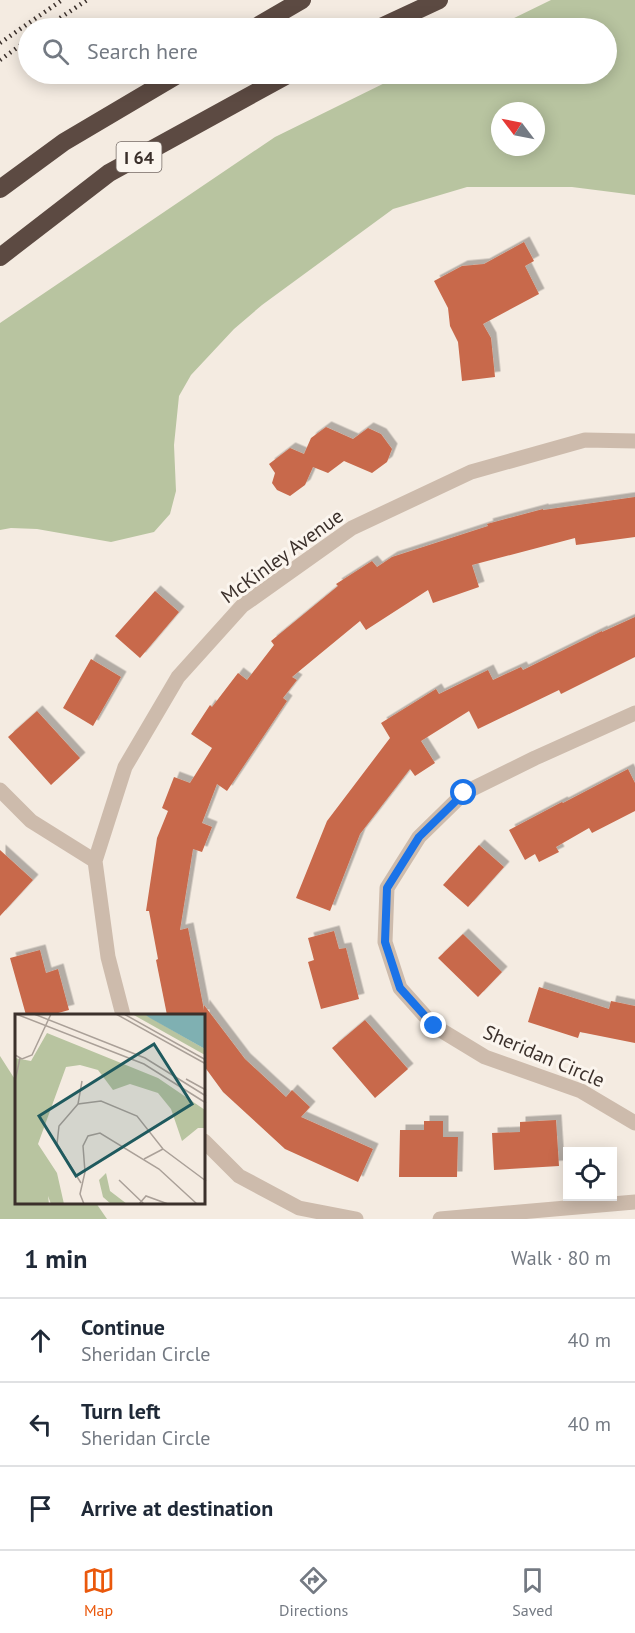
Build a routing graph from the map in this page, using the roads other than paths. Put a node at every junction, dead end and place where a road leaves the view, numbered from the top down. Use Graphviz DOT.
graph roads {
  1 [pos="302,0"];
  2 [pos="439,0"];
  3 [pos="272,18"];
  4 [pos="400,18"];
  5 [pos="162,84"];
  6 [pos="271,84"];
  7 [pos="0,189"];
  8 [pos="0,257"];
  9 [pos="635,441"];
  10 [pos="635,713"];
  11 [pos="0,790"];
  12 [pos="95,861"];
  13 [pos="123,1014"];
  14 [pos="635,1123"];
  15 [pos="206,1143"];
  16 [pos="635,1202"];
  17 [pos="356,1219"];
  18 [pos="440,1219"];
  1 -- 3 [label="highway"];
  2 -- 4 [label="highway"];
  5 -- 7 [label="highway, I 64"];
  6 -- 8 [label="highway, I 64"];
  9 -- 12 [label="street, McKinley Avenue"];
  10 -- 14 [label="street, Sheridan Circle"];
  11 -- 12 [label="street"];
  12 -- 13 [label="street, McKinley Avenue"];
  15 -- 17 [label="street"];
  16 -- 18 [label="street"];
}
